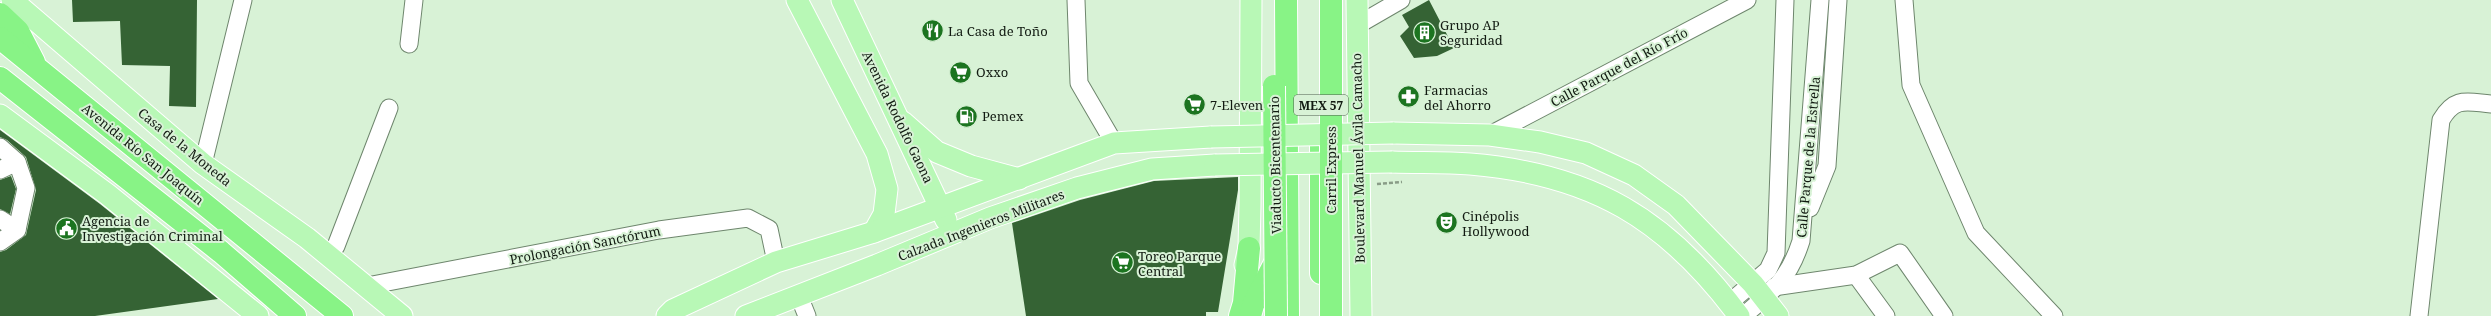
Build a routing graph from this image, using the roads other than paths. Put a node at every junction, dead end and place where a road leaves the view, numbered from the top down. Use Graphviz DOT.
graph roads {
  1 [pos="12,0"];
  2 [pos="243,0"];
  3 [pos="414,0"];
  4 [pos="797,0"];
  5 [pos="842,0"];
  6 [pos="1076,0"];
  7 [pos="1251,0"];
  8 [pos="1323,0"];
  9 [pos="1357,0"];
  10 [pos="1401,0"];
  11 [pos="1747,0"];
  12 [pos="1785,0"];
  13 [pos="1820,0"];
  14 [pos="1838,0"];
  15 [pos="1904,0"];
  16 [pos="1278,5"];
  17 [pos="1343,10"];
  18 [pos="0,14"];
  19 [pos="0,38"];
  20 [pos="409,44"];
  21 [pos="40,72"];
  22 [pos="0,78"];
  23 [pos="2491,104"];
  24 [pos="389,108"];
  25 [pos="896,115"];
  26 [pos="0,116"];
  27 [pos="1490,135"];
  28 [pos="1540,142"];
  29 [pos="1114,143"];
  30 [pos="0,147"];
  31 [pos="17,162"];
  32 [pos="203,164"];
  33 [pos="0,170"];
  34 [pos="1531,173"];
  35 [pos="1019,179"];
  36 [pos="941,208"];
  37 [pos="0,219"];
  38 [pos="1804,221"];
  39 [pos="18,230"];
  40 [pos="874,232"];
  41 [pos="953,235"];
  42 [pos="0,242"];
  43 [pos="1286,242"];
  44 [pos="1249,248"];
  45 [pos="330,256"];
  46 [pos="776,262"];
  47 [pos="1856,275"];
  48 [pos="367,286"];
  49 [pos="1764,286"];
  50 [pos="799,296"];
  51 [pos="1737,312"];
  52 [pos="258,316"];
  53 [pos="295,316"];
  54 [pos="342,316"];
  55 [pos="402,316"];
  56 [pos="667,316"];
  57 [pos="746,316"];
  58 [pos="807,316"];
  59 [pos="1233,316"];
  60 [pos="1240,316"];
  61 [pos="1250,316"];
  62 [pos="1276,316"];
  63 [pos="1288,316"];
  64 [pos="1321,316"];
  65 [pos="1331,316"];
  66 [pos="1339,316"];
  67 [pos="1361,316"];
  68 [pos="1778,316"];
  69 [pos="1886,316"];
  70 [pos="1944,316"];
  71 [pos="2054,316"];
  72 [pos="2419,316"];
  1 -- 32 [label="main road, Casa de la Moneda"];
  2 -- 32 [label="street"];
  3 -- 20 [label="street"];
  4 -- 40 [label="main road"];
  5 -- 25 [label="main road, Avenida Rodolfo Gaona"];
  6 -- 29 [label="street"];
  7 -- 44 [label="main road"];
  8 -- 64 [label="highway, MEX 57"];
  9 -- 17 [label="main road, Boulevard Manuel Ávila Camacho"];
  10 -- 17 [label="street"];
  11 -- 27 [label="street, Calle Parque del Río Frío"];
  12 -- 49 [label="street, Calle Parque de la Estrella"];
  13 -- 38 [label="street, Calle Parque de la Estrella"];
  14 -- 38 [label="street"];
  15 -- 71 [label="street"];
  16 -- 43 [label="highway, MEX 57"];
  16 -- 62 [label="highway, Viaducto Bicentenario, bridge"];
  17 -- 65 [label="highway, Carril Express, bridge"];
  17 -- 66 [label="highway, bridge"];
  17 -- 67 [label="main road, Boulevard Manuel Ávila Camacho"];
  18 -- 21 [label="highway"];
  19 -- 21 [label="highway, Avenida Río San Joaquín"];
  21 -- 54 [label="highway, Avenida Río San Joaquín"];
  22 -- 53 [label="highway"];
  23 -- 72 [label="street"];
  24 -- 45 [label="street"];
  25 -- 35 [label="main road"];
  25 -- 36 [label="main road, Avenida Rodolfo Gaona"];
  26 -- 52 [label="main road"];
  27 -- 28 [label="main road"];
  27 -- 29 [label="main road, bridge"];
  28 -- 34 [label="main road"];
  28 -- 49 [label="main road"];
  29 -- 35 [label="main road"];
  30 -- 31 [label="street"];
  31 -- 33 [label="street"];
  31 -- 39 [label="street"];
  32 -- 45 [label="main road, Casa de la Moneda"];
  34 -- 41 [label="main road, Calzada Ingenieros Militares, bridge"];
  34 -- 51 [label="main road, Calzada Ingenieros Militares"];
  35 -- 36 [label="main road"];
  36 -- 40 [label="main road"];
  36 -- 41 [label="main road, Avenida Rodolfo Gaona"];
  37 -- 39 [label="street"];
  38 -- 49 [label="street, Calle Parque de la Estrella"];
  39 -- 42 [label="street"];
  40 -- 46 [label="main road"];
  41 -- 50 [label="main road, Calzada Ingenieros Militares"];
  43 -- 61 [label="highway"];
  43 -- 63 [label="highway, MEX 57"];
  44 -- 59 [label="main road"];
  44 -- 60 [label="highway"];
  45 -- 48 [label="main road, Casa de la Moneda"];
  46 -- 48 [label="street, Prolongación Sanctórum"];
  46 -- 56 [label="main road"];
  47 -- 49 [label="street"];
  47 -- 69 [label="street"];
  47 -- 70 [label="street"];
  48 -- 55 [label="main road, Casa de la Moneda"];
  49 -- 51 [label="street, Calle Parque de la Estrella"];
  49 -- 68 [label="main road"];
  50 -- 57 [label="main road, Calzada Ingenieros Militares"];
  50 -- 58 [label="street"];
}
